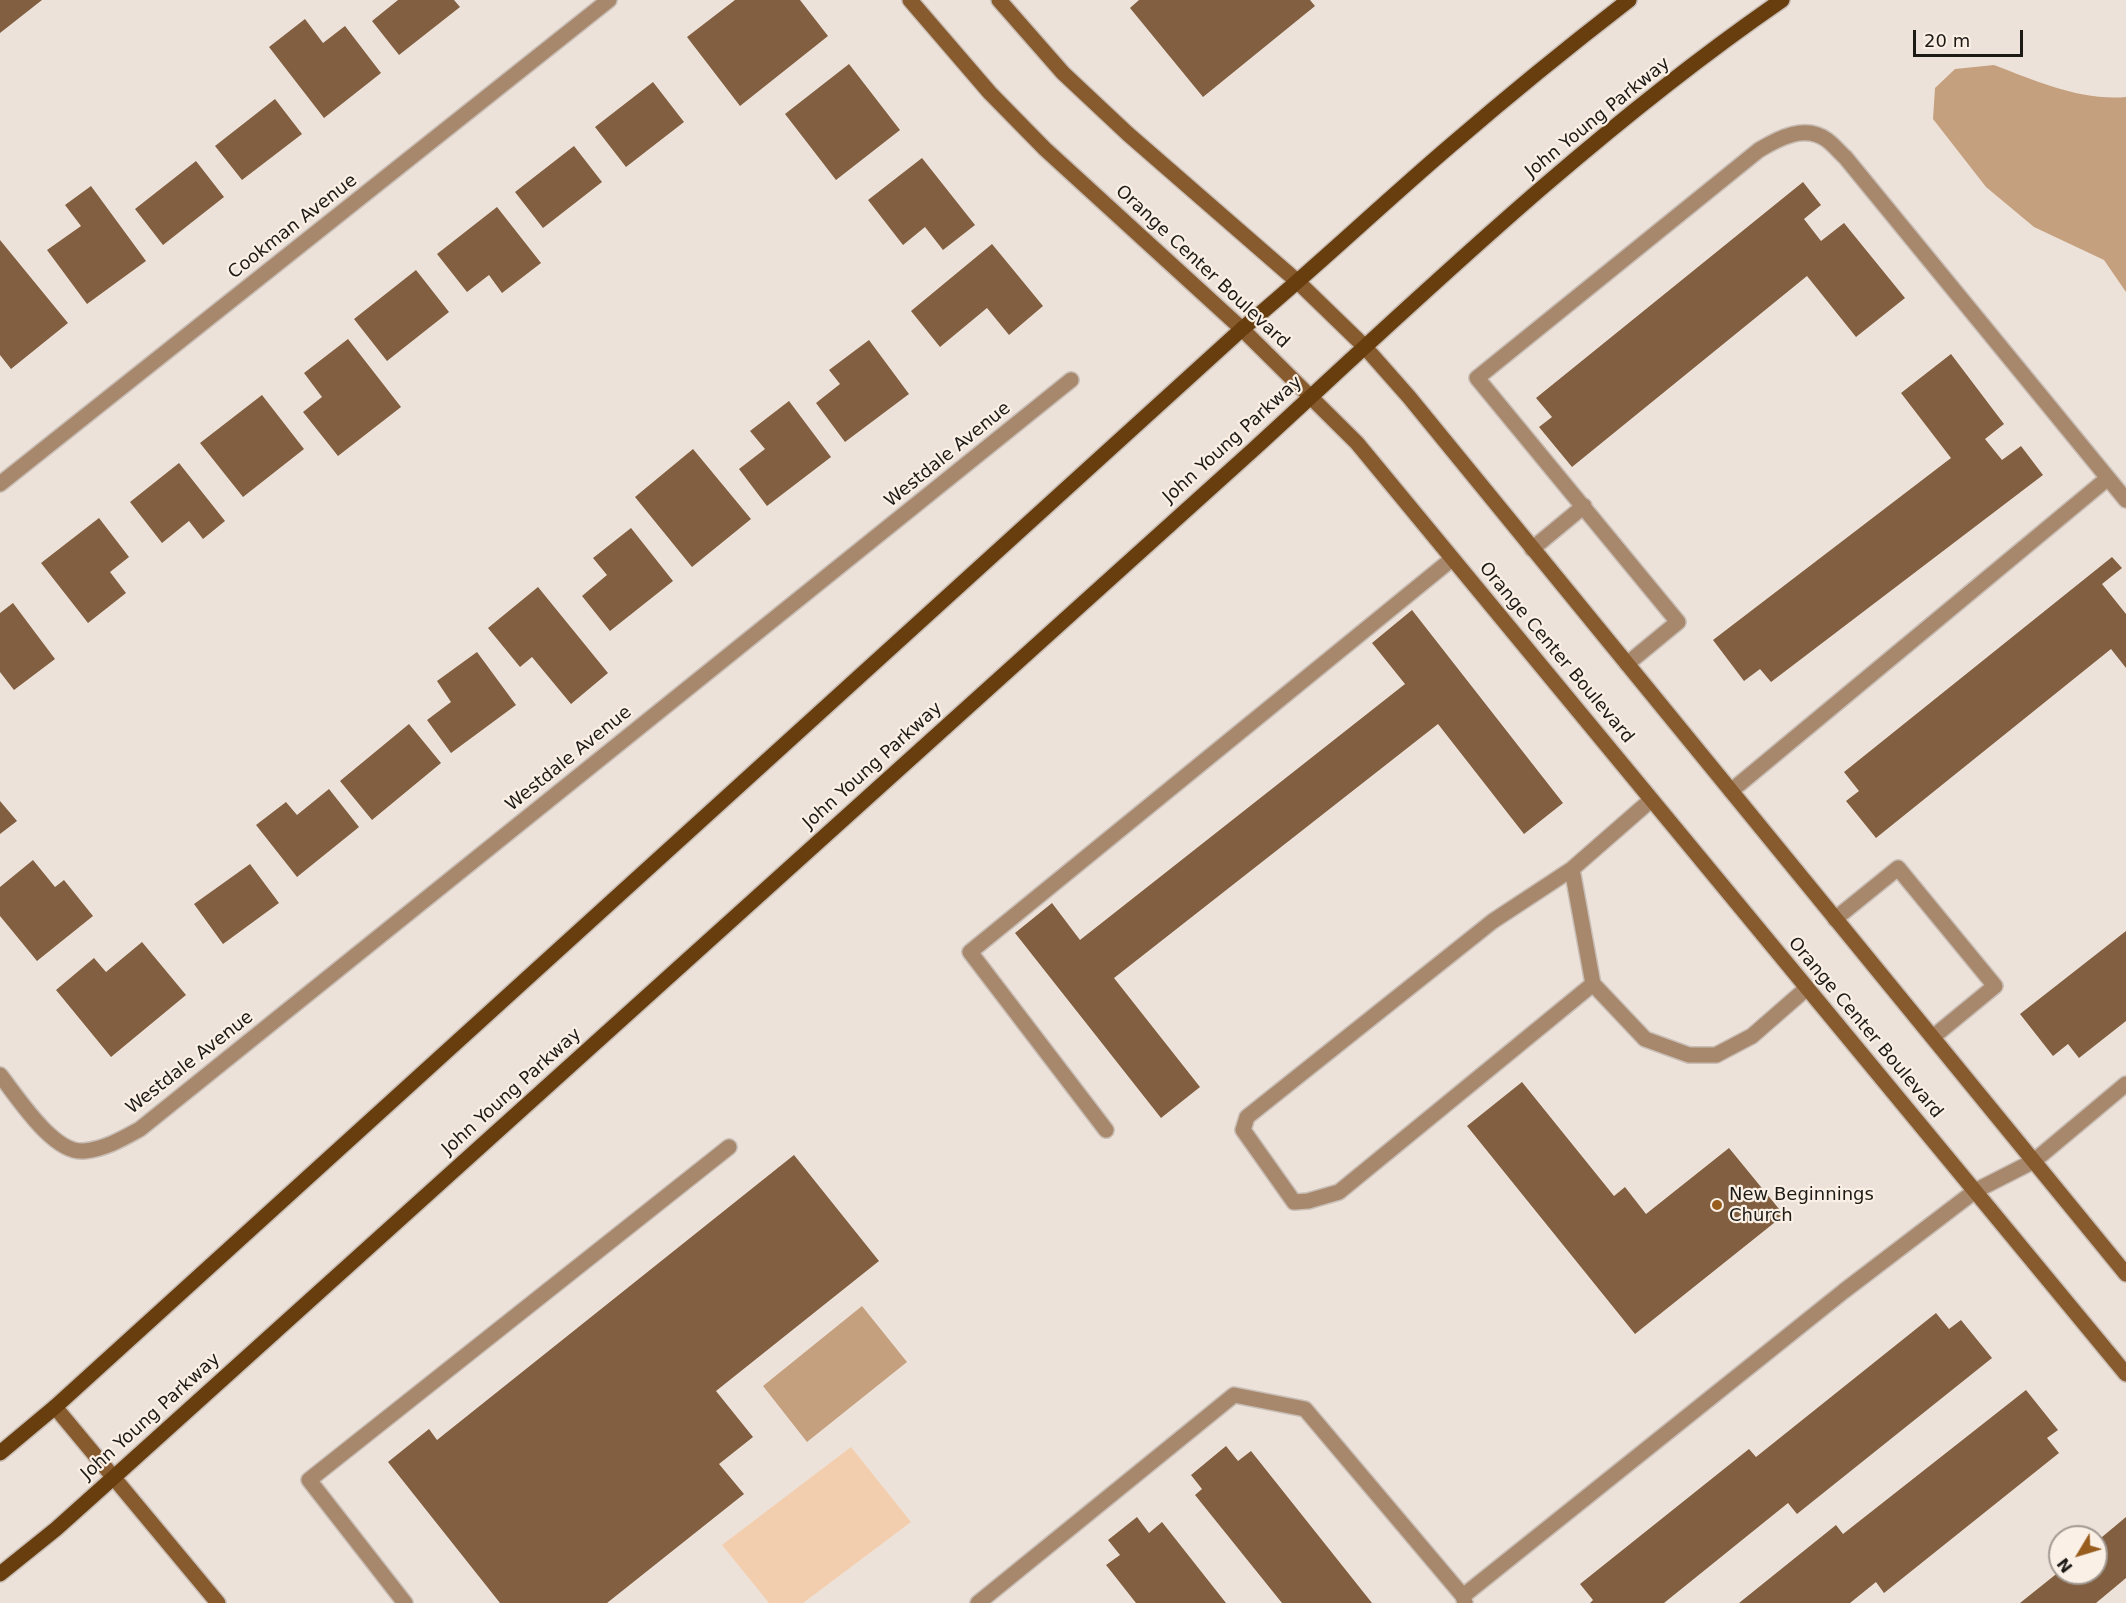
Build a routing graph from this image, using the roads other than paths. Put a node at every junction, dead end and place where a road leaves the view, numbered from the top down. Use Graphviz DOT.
graph roads {
  1 [pos="609,0"];
  2 [pos="910,0"];
  3 [pos="999,0"];
  4 [pos="1629,0"];
  5 [pos="1782,0"];
  6 [pos="1298,282"];
  7 [pos="1242,329"];
  8 [pos="1364,346"];
  9 [pos="1071,380"];
  10 [pos="1311,396"];
  11 [pos="2108,478"];
  12 [pos="0,484"];
  13 [pos="2126,500"];
  14 [pos="1584,506"];
  15 [pos="1532,549"];
  16 [pos="1452,559"];
  17 [pos="1627,664"];
  18 [pos="1731,791"];
  19 [pos="1651,800"];
  20 [pos="1572,869"];
  21 [pos="1835,919"];
  22 [pos="1593,984"];
  23 [pos="1807,988"];
  24 [pos="1932,1037"];
  25 [pos="0,1075"];
  26 [pos="2126,1084"];
  27 [pos="1106,1130"];
  28 [pos="729,1148"];
  29 [pos="2034,1161"];
  30 [pos="1975,1191"];
  31 [pos="2126,1274"];
  32 [pos="2126,1374"];
  33 [pos="55,1407"];
  34 [pos="0,1453"];
  35 [pos="114,1477"];
  36 [pos="0,1574"];
  37 [pos="1464,1599"];
  38 [pos="218,1603"];
  39 [pos="405,1603"];
  40 [pos="978,1603"];
  1 -- 12 [label="street, Cookman Avenue"];
  2 -- 7 [label="street, Orange Center Boulevard"];
  3 -- 6 [label="street"];
  4 -- 6 [label="main road"];
  5 -- 8 [label="main road, John Young Parkway"];
  6 -- 7 [label="main road"];
  6 -- 8 [label="street"];
  7 -- 10 [label="street, Orange Center Boulevard"];
  7 -- 33 [label="main road"];
  8 -- 10 [label="main road, John Young Parkway"];
  8 -- 15 [label="street"];
  9 -- 25 [label="street, Westdale Avenue"];
  10 -- 16 [label="street, Orange Center Boulevard"];
  10 -- 35 [label="main road, John Young Parkway"];
  11 -- 13 [label="street"];
  11 -- 14 [label="street"];
  11 -- 18 [label="street"];
  14 -- 15 [label="street"];
  14 -- 17 [label="street"];
  15 -- 17 [label="street"];
  16 -- 19 [label="street, Orange Center Boulevard"];
  16 -- 27 [label="street"];
  17 -- 18 [label="street"];
  18 -- 21 [label="street"];
  19 -- 20 [label="street"];
  19 -- 23 [label="street, Orange Center Boulevard"];
  20 -- 22 [label="street"];
  20 -- 22 [label="street"];
  21 -- 24 [label="street"];
  21 -- 24 [label="street"];
  22 -- 23 [label="street"];
  23 -- 30 [label="street, Orange Center Boulevard"];
  24 -- 29 [label="street"];
  26 -- 29 [label="street"];
  28 -- 39 [label="street"];
  29 -- 30 [label="street"];
  29 -- 31 [label="street"];
  30 -- 32 [label="street, Orange Center Boulevard"];
  30 -- 37 [label="street"];
  33 -- 34 [label="main road"];
  33 -- 35 [label="street"];
  35 -- 36 [label="main road, John Young Parkway"];
  35 -- 38 [label="street"];
  37 -- 40 [label="street"];
}
